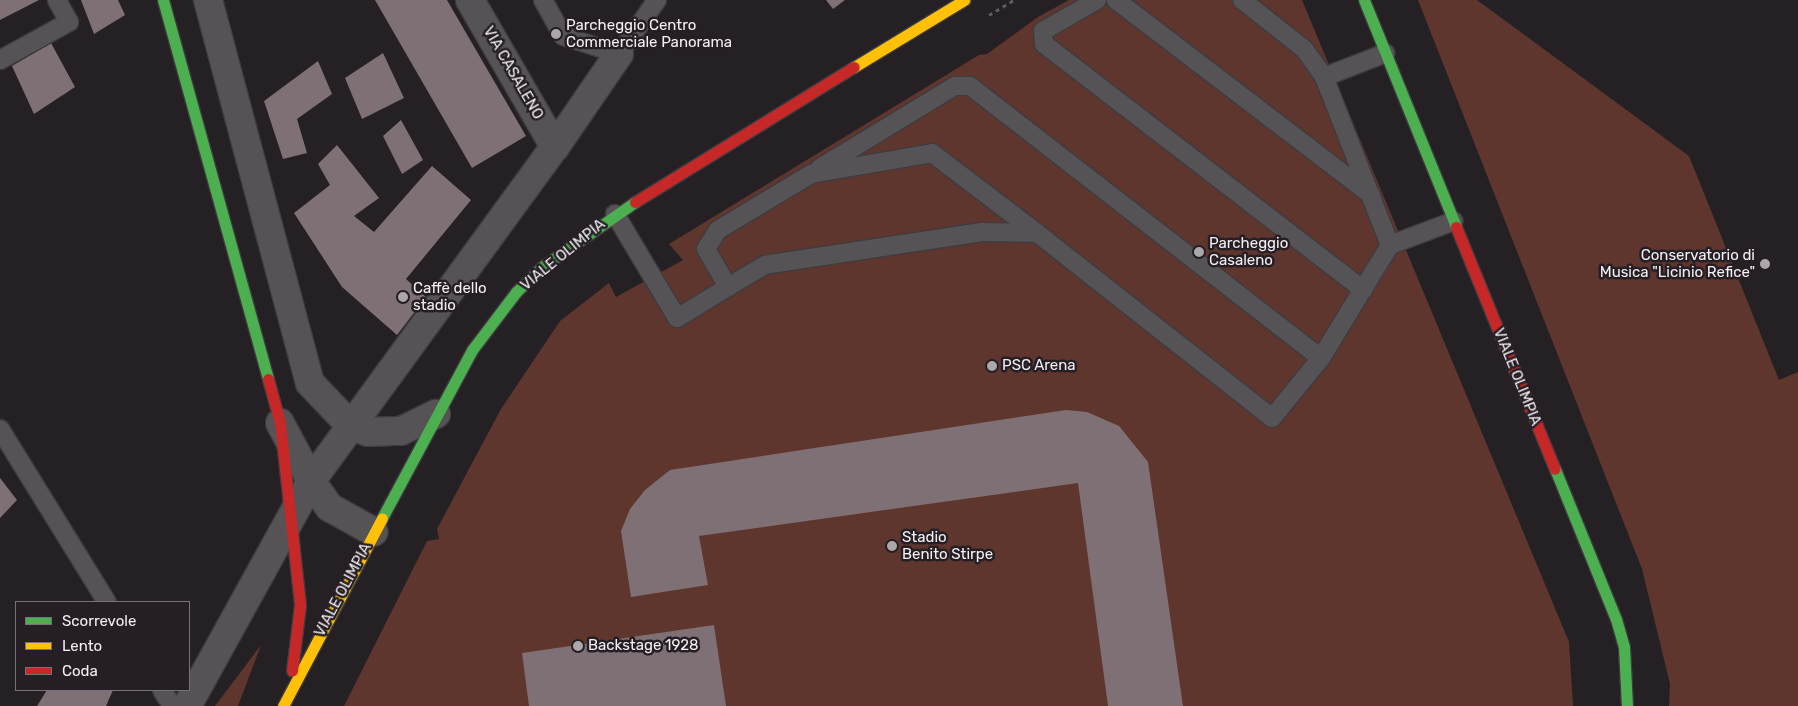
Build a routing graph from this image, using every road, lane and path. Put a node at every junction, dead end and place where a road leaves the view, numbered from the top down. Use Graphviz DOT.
graph roads {
  1 [pos="58,0"];
  2 [pos="163,0"];
  3 [pos="208,0"];
  4 [pos="470,0"];
  5 [pos="543,0"];
  6 [pos="657,0"];
  7 [pos="964,0"];
  8 [pos="1014,0"];
  9 [pos="1097,0"];
  10 [pos="1116,0"];
  11 [pos="1242,0"];
  12 [pos="1364,0"];
  13 [pos="1375,0"];
  14 [pos="983,19"];
  15 [pos="1386,53"];
  16 [pos="619,54"];
  17 [pos="0,60"];
  18 [pos="1324,77"];
  19 [pos="556,147"];
  20 [pos="811,174"];
  21 [pos="1371,195"];
  22 [pos="615,214"];
  23 [pos="1454,221"];
  24 [pos="1037,233"];
  25 [pos="1390,245"];
  26 [pos="728,287"];
  27 [pos="1362,290"];
  28 [pos="1320,358"];
  29 [pos="436,414"];
  30 [pos="280,423"];
  31 [pos="350,425"];
  32 [pos="0,430"];
  33 [pos="311,481"];
  34 [pos="289,515"];
  35 [pos="374,532"];
  36 [pos="107,601"];
  37 [pos="163,691"];
  38 [pos="288,692"];
  39 [pos="172,706"];
  40 [pos="187,706"];
  41 [pos="283,706"];
  42 [pos="1627,706"];
  1 -- 17 [label="lane"];
  2 -- 30 [label="street"];
  3 -- 31 [label="street"];
  4 -- 19 [label="street, VIA CASALENO"];
  5 -- 16 [label="lane"];
  6 -- 16 [label="lane"];
  7 -- 22 [label="street, VIALE OLIMPIA"];
  8 -- 14 [label="path"];
  9 -- 27 [label="lane"];
  10 -- 21 [label="lane"];
  11 -- 18 [label="lane"];
  12 -- 15 [label="street, VIALE OLIMPIA"];
  13 -- 15 [label="street, VIALE OLIMPIA"];
  15 -- 18 [label="lane"];
  15 -- 23 [label="street, VIALE OLIMPIA"];
  16 -- 19 [label="street"];
  18 -- 21 [label="lane"];
  19 -- 31 [label="street"];
  20 -- 24 [label="lane"];
  20 -- 26 [label="lane"];
  20 -- 28 [label="lane"];
  21 -- 25 [label="lane"];
  22 -- 26 [label="lane"];
  22 -- 29 [label="street, VIALE OLIMPIA"];
  23 -- 25 [label="lane"];
  23 -- 42 [label="street, VIALE OLIMPIA"];
  24 -- 26 [label="lane"];
  24 -- 28 [label="lane"];
  25 -- 27 [label="lane"];
  27 -- 28 [label="lane"];
  29 -- 31 [label="street"];
  29 -- 35 [label="street, VIALE OLIMPIA"];
  30 -- 33 [label="street"];
  30 -- 34 [label="street"];
  31 -- 33 [label="street"];
  32 -- 36 [label="lane"];
  33 -- 34 [label="street"];
  33 -- 35 [label="street"];
  34 -- 38 [label="street"];
  34 -- 40 [label="street"];
  35 -- 38 [label="street, VIALE OLIMPIA"];
  37 -- 39 [label="lane"];
  38 -- 41 [label="street, VIALE OLIMPIA"];
}
